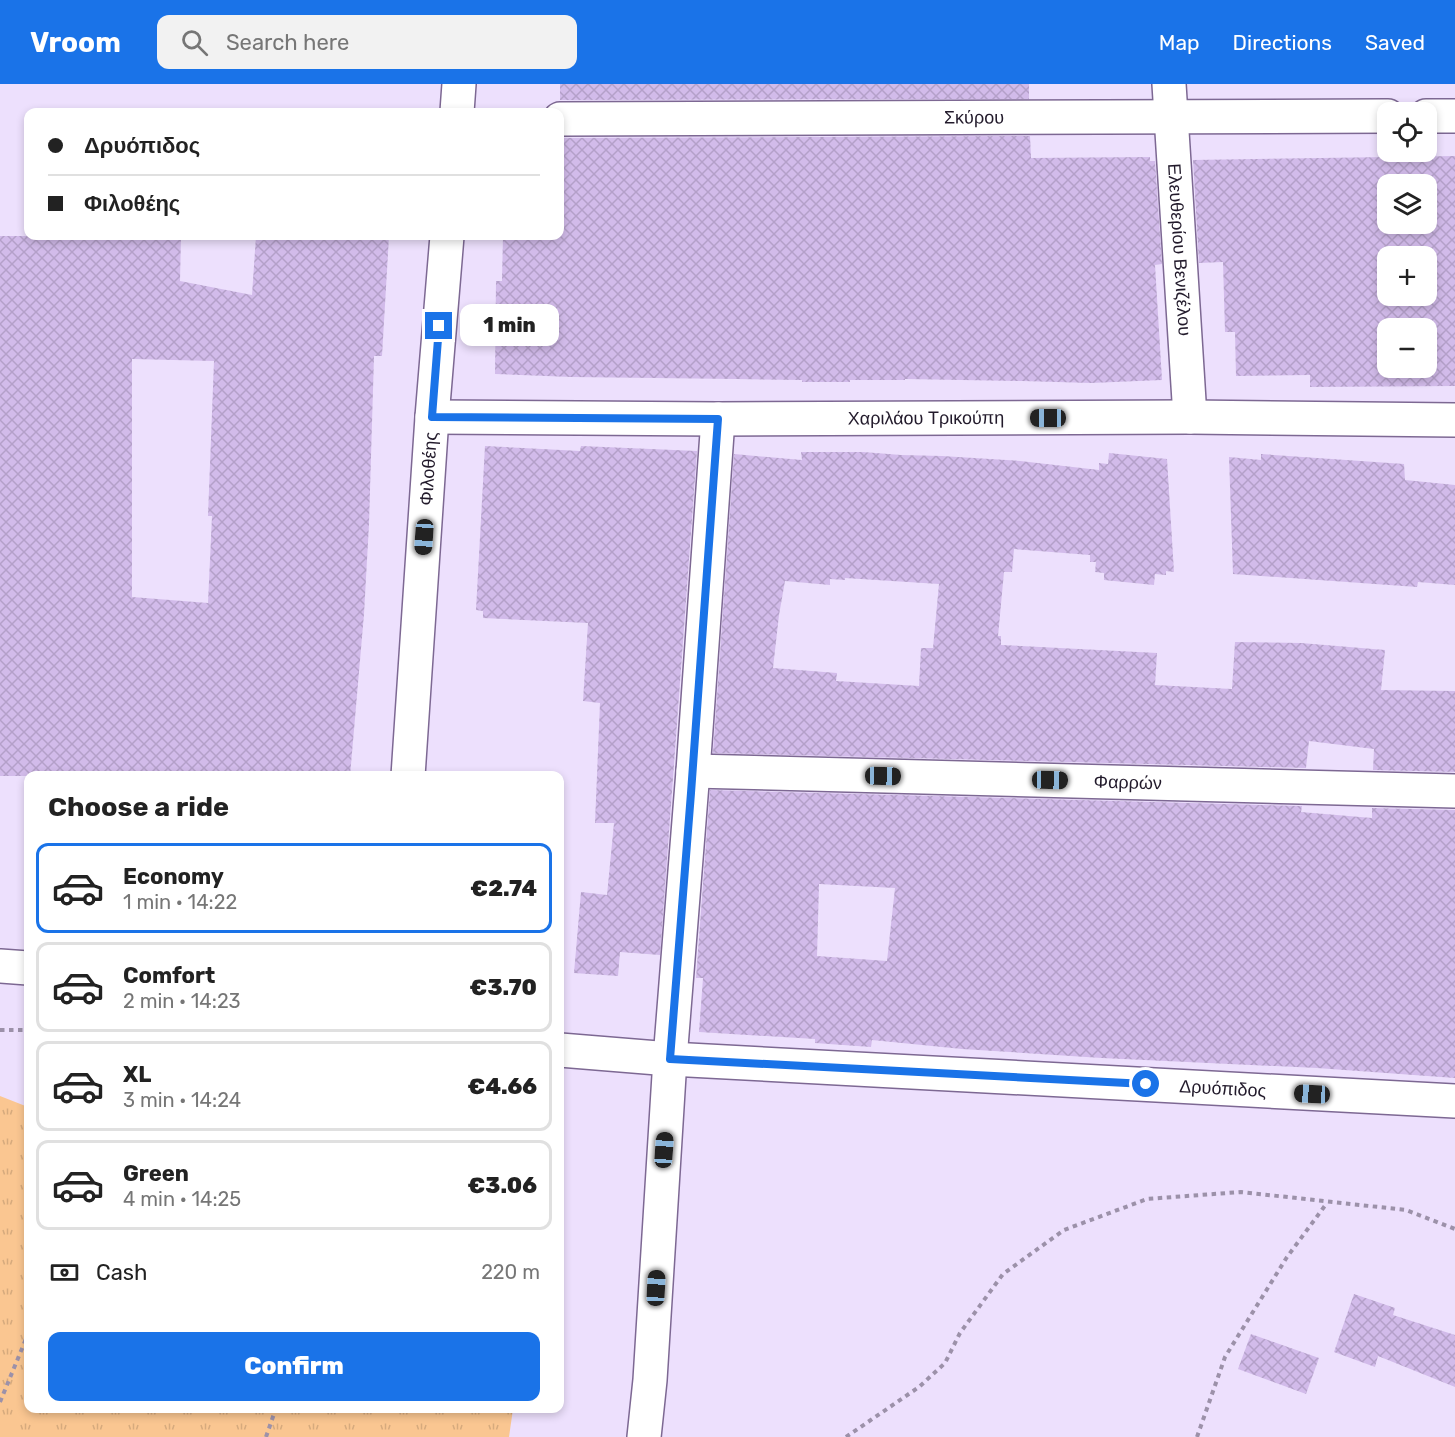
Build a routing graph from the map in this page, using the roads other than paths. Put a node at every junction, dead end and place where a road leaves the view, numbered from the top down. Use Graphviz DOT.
graph roads {
  1 [pos="459,84"];
  2 [pos="1169,84"];
  3 [pos="457,108"];
  4 [pos="1377,116"];
  5 [pos="1437,116"];
  6 [pos="1455,116"];
  7 [pos="1171,117"];
  8 [pos="564,118"];
  9 [pos="447,240"];
  10 [pos="432,417"];
  11 [pos="1190,417"];
  12 [pos="718,419"];
  13 [pos="1455,420"];
  14 [pos="408,771"];
  15 [pos="693,771"];
  16 [pos="1455,791"];
  17 [pos="0,966"];
  18 [pos="24,968"];
  19 [pos="564,1050"];
  20 [pos="670,1059"];
  21 [pos="1455,1101"];
  22 [pos="644,1437"];
  1 -- 3 [label="street"];
  2 -- 7 [label="street, Ελευθερίου Βενιζέλου"];
  4 -- 7 [label="street, Σκύρου"];
  5 -- 6 [label="street"];
  7 -- 8 [label="street, Σκύρου"];
  7 -- 11 [label="street, Ελευθερίου Βενιζέλου"];
  9 -- 10 [label="street, Φιλοθέης"];
  10 -- 12 [label="street, Χαριλάου Τρικούπη"];
  10 -- 14 [label="street, Φιλοθέης"];
  11 -- 12 [label="street, Χαριλάου Τρικούπη"];
  11 -- 13 [label="street, Χαριλάου Τρικούπη"];
  12 -- 15 [label="street"];
  15 -- 16 [label="street, Φαρρών"];
  15 -- 20 [label="street"];
  17 -- 18 [label="street"];
  19 -- 20 [label="street, Δρυόπιδος"];
  20 -- 21 [label="street, Δρυόπιδος"];
  20 -- 22 [label="street"];
}
